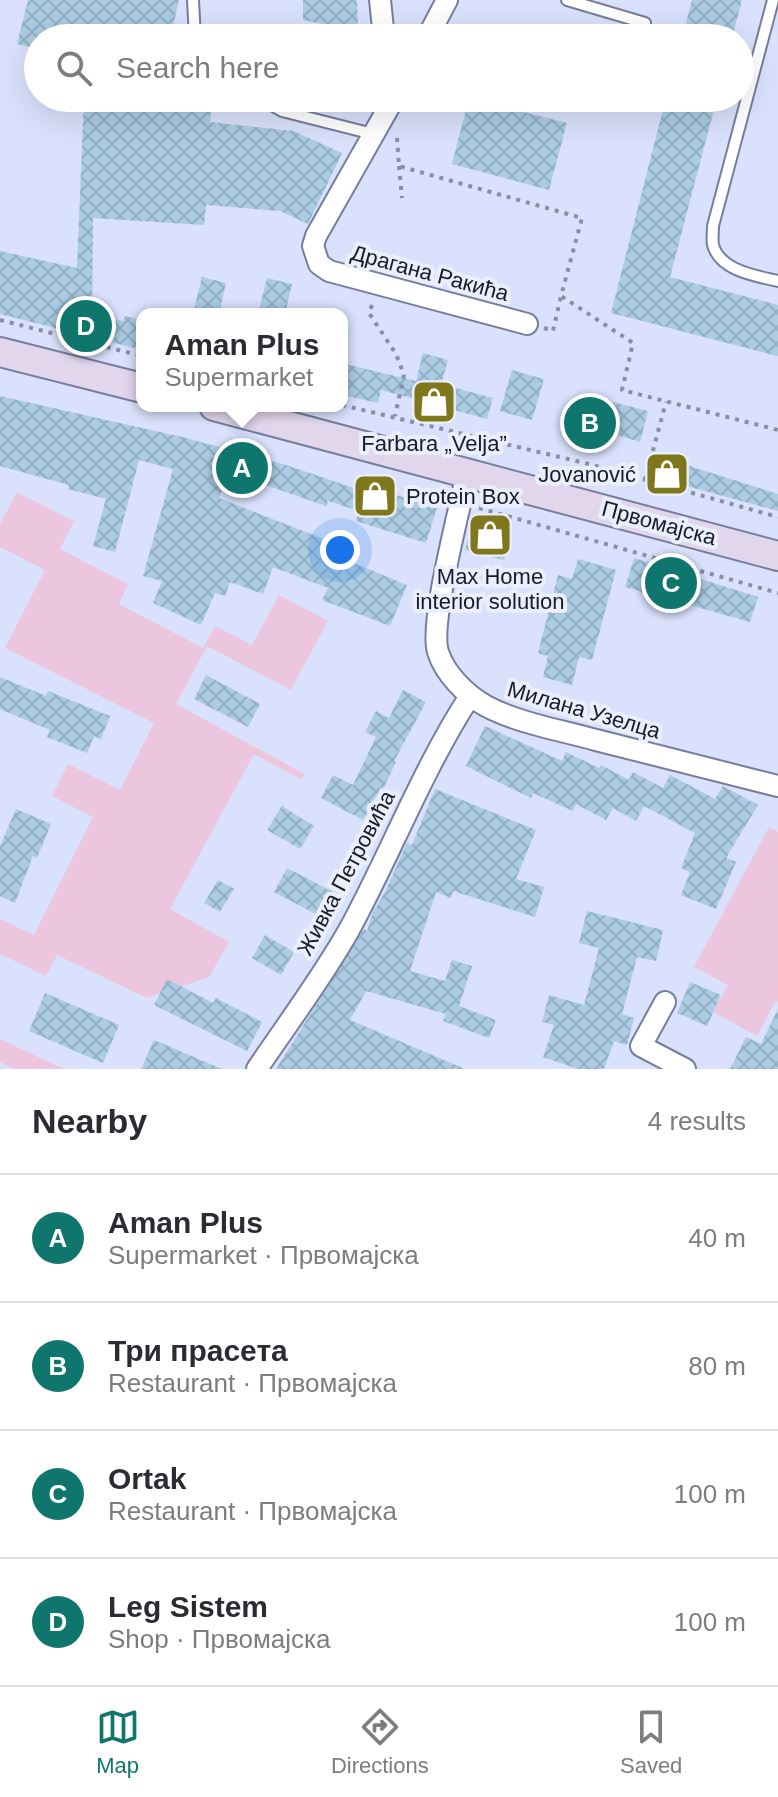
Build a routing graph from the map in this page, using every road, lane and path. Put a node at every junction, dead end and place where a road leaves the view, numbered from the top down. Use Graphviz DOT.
graph roads {
  1 [pos="193,0"];
  2 [pos="380,0"];
  3 [pos="447,0"];
  4 [pos="567,0"];
  5 [pos="773,0"];
  6 [pos="645,23"];
  7 [pos="194,24"];
  8 [pos="383,24"];
  9 [pos="434,24"];
  10 [pos="754,72"];
  11 [pos="286,112"];
  12 [pos="386,112"];
  13 [pos="394,112"];
  14 [pos="743,112"];
  15 [pos="375,134"];
  16 [pos="399,166"];
  17 [pos="402,198"];
  18 [pos="778,281"];
  19 [pos="382,285"];
  20 [pos="561,296"];
  21 [pos="0,320"];
  22 [pos="527,324"];
  23 [pos="553,331"];
  24 [pos="0,352"];
  25 [pos="136,354"];
  26 [pos="136,386"];
  27 [pos="666,402"];
  28 [pos="348,406"];
  29 [pos="237,412"];
  30 [pos="394,417"];
  31 [pos="778,430"];
  32 [pos="467,473"];
  33 [pos="645,480"];
  34 [pos="461,503"];
  35 [pos="778,517"];
  36 [pos="778,556"];
  37 [pos="778,593"];
  38 [pos="470,696"];
  39 [pos="778,786"];
  40 [pos="665,1002"];
  41 [pos="257,1069"];
  42 [pos="685,1069"];
  1 -- 7 [label="lane"];
  2 -- 8 [label="street"];
  3 -- 9 [label="street"];
  4 -- 6 [label="lane"];
  5 -- 10 [label="lane"];
  11 -- 15 [label="lane"];
  12 -- 15 [label="street, Драгана Ракића"];
  13 -- 16 [label="path"];
  14 -- 18 [label="lane"];
  15 -- 19 [label="street, Драгана Ракића"];
  16 -- 17 [label="path"];
  16 -- 20 [label="path"];
  19 -- 22 [label="street, Драгана Ракића"];
  19 -- 30 [label="path"];
  20 -- 23 [label="path"];
  20 -- 27 [label="path"];
  21 -- 25 [label="path"];
  24 -- 26 [label="main road"];
  27 -- 31 [label="path"];
  27 -- 33 [label="path"];
  28 -- 30 [label="path"];
  29 -- 32 [label="main road, Првомајска"];
  30 -- 33 [label="path"];
  32 -- 34 [label="street, Милана Узелца"];
  32 -- 36 [label="main road, Првомајска"];
  33 -- 35 [label="path"];
  34 -- 37 [label="path"];
  34 -- 38 [label="street, Милана Узелца"];
  38 -- 39 [label="street, Милана Узелца"];
  38 -- 41 [label="street, Живка Петровића"];
  40 -- 42 [label="street"];
}
